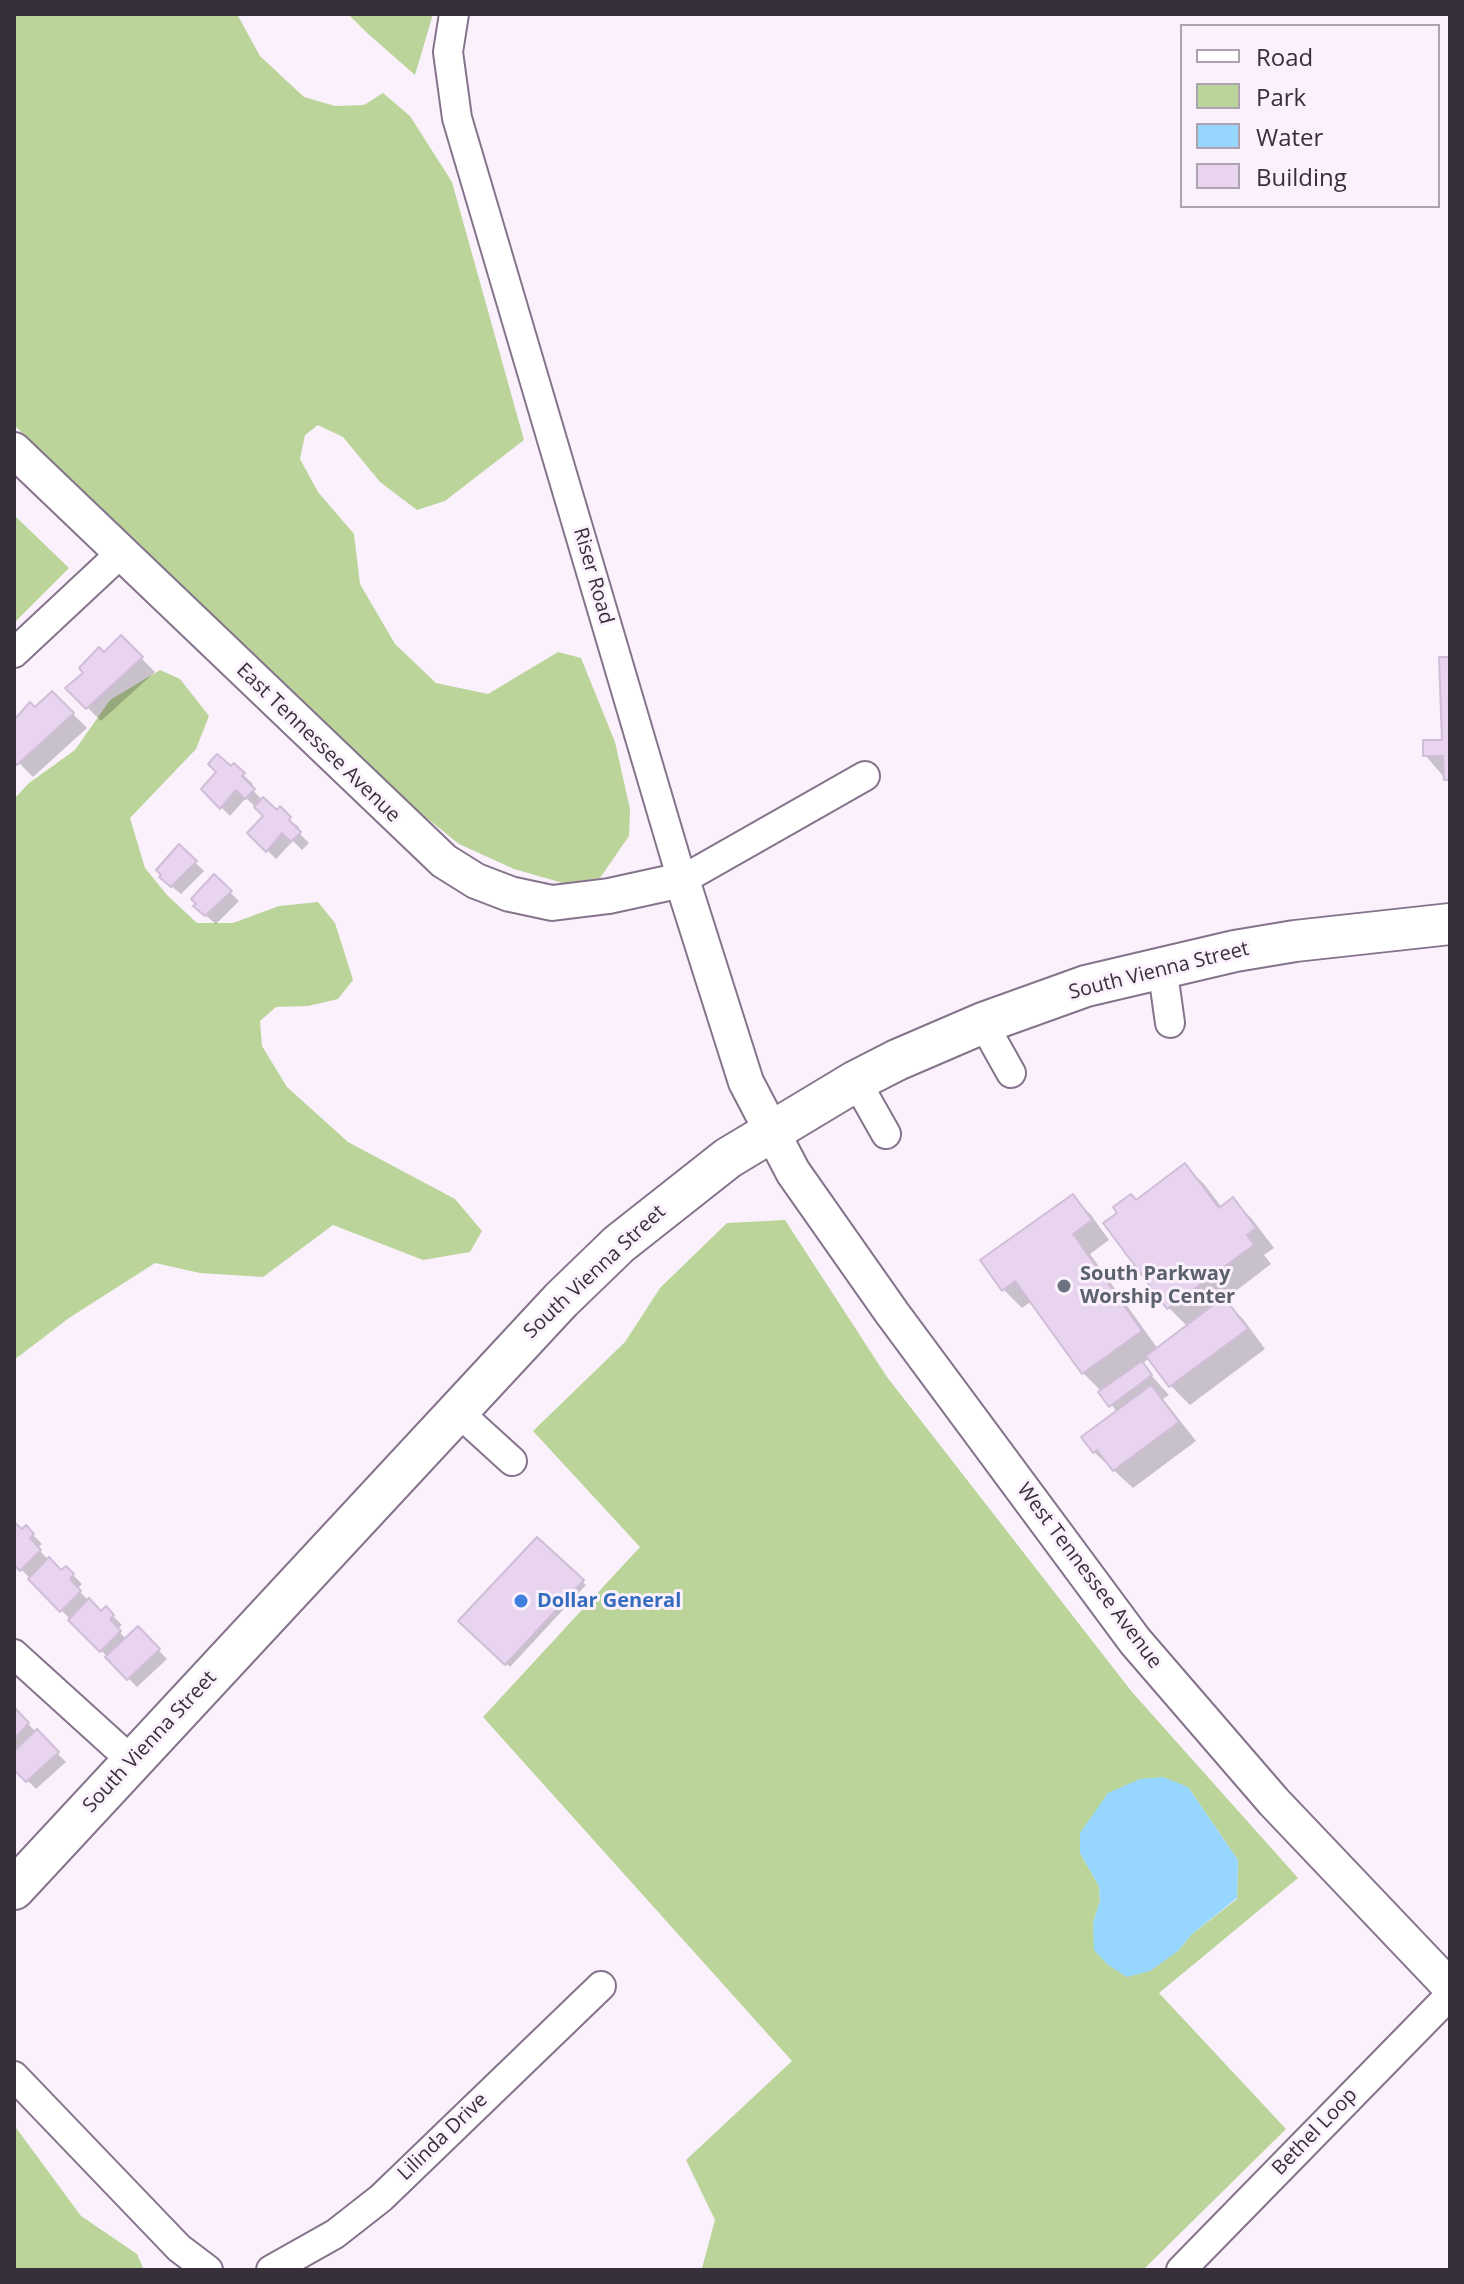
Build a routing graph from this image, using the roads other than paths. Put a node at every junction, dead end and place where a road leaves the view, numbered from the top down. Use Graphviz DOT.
graph roads {
  1 [pos="454,14"];
  2 [pos="14,450"];
  3 [pos="121,553"];
  4 [pos="14,653"];
  5 [pos="865,776"];
  6 [pos="682,880"];
  7 [pos="1450,924"];
  8 [pos="1162,966"];
  9 [pos="983,1023"];
  10 [pos="1170,1023"];
  11 [pos="1011,1073"];
  12 [pos="856,1081"];
  13 [pos="771,1131"];
  14 [pos="886,1134"];
  15 [pos="456,1410"];
  16 [pos="512,1461"];
  17 [pos="14,1654"];
  18 [pos="132,1761"];
  19 [pos="14,1889"];
  20 [pos="601,1986"];
  21 [pos="1450,1987"];
  22 [pos="1450,1995"];
  23 [pos="14,2076"];
  24 [pos="208,2270"];
  25 [pos="271,2270"];
  26 [pos="1181,2270"];
  1 -- 6 [label="street, Riser Road"];
  2 -- 3 [label="main road, East Tennessee Avenue"];
  3 -- 4 [label="street"];
  3 -- 6 [label="main road, East Tennessee Avenue"];
  5 -- 6 [label="street"];
  6 -- 13 [label="main road, Riser Road"];
  7 -- 8 [label="highway, South Vienna Street"];
  8 -- 9 [label="highway, South Vienna Street"];
  8 -- 10 [label="street"];
  9 -- 11 [label="street"];
  9 -- 12 [label="highway, South Vienna Street"];
  12 -- 13 [label="highway, South Vienna Street"];
  12 -- 14 [label="street"];
  13 -- 15 [label="highway, South Vienna Street"];
  13 -- 21 [label="main road, West Tennessee Avenue"];
  15 -- 16 [label="street"];
  15 -- 18 [label="highway, South Vienna Street"];
  17 -- 18 [label="street"];
  18 -- 19 [label="highway, South Vienna Street"];
  20 -- 25 [label="street, Lilinda Drive"];
  22 -- 26 [label="street, Bethel Loop"];
  23 -- 24 [label="street"];
}
